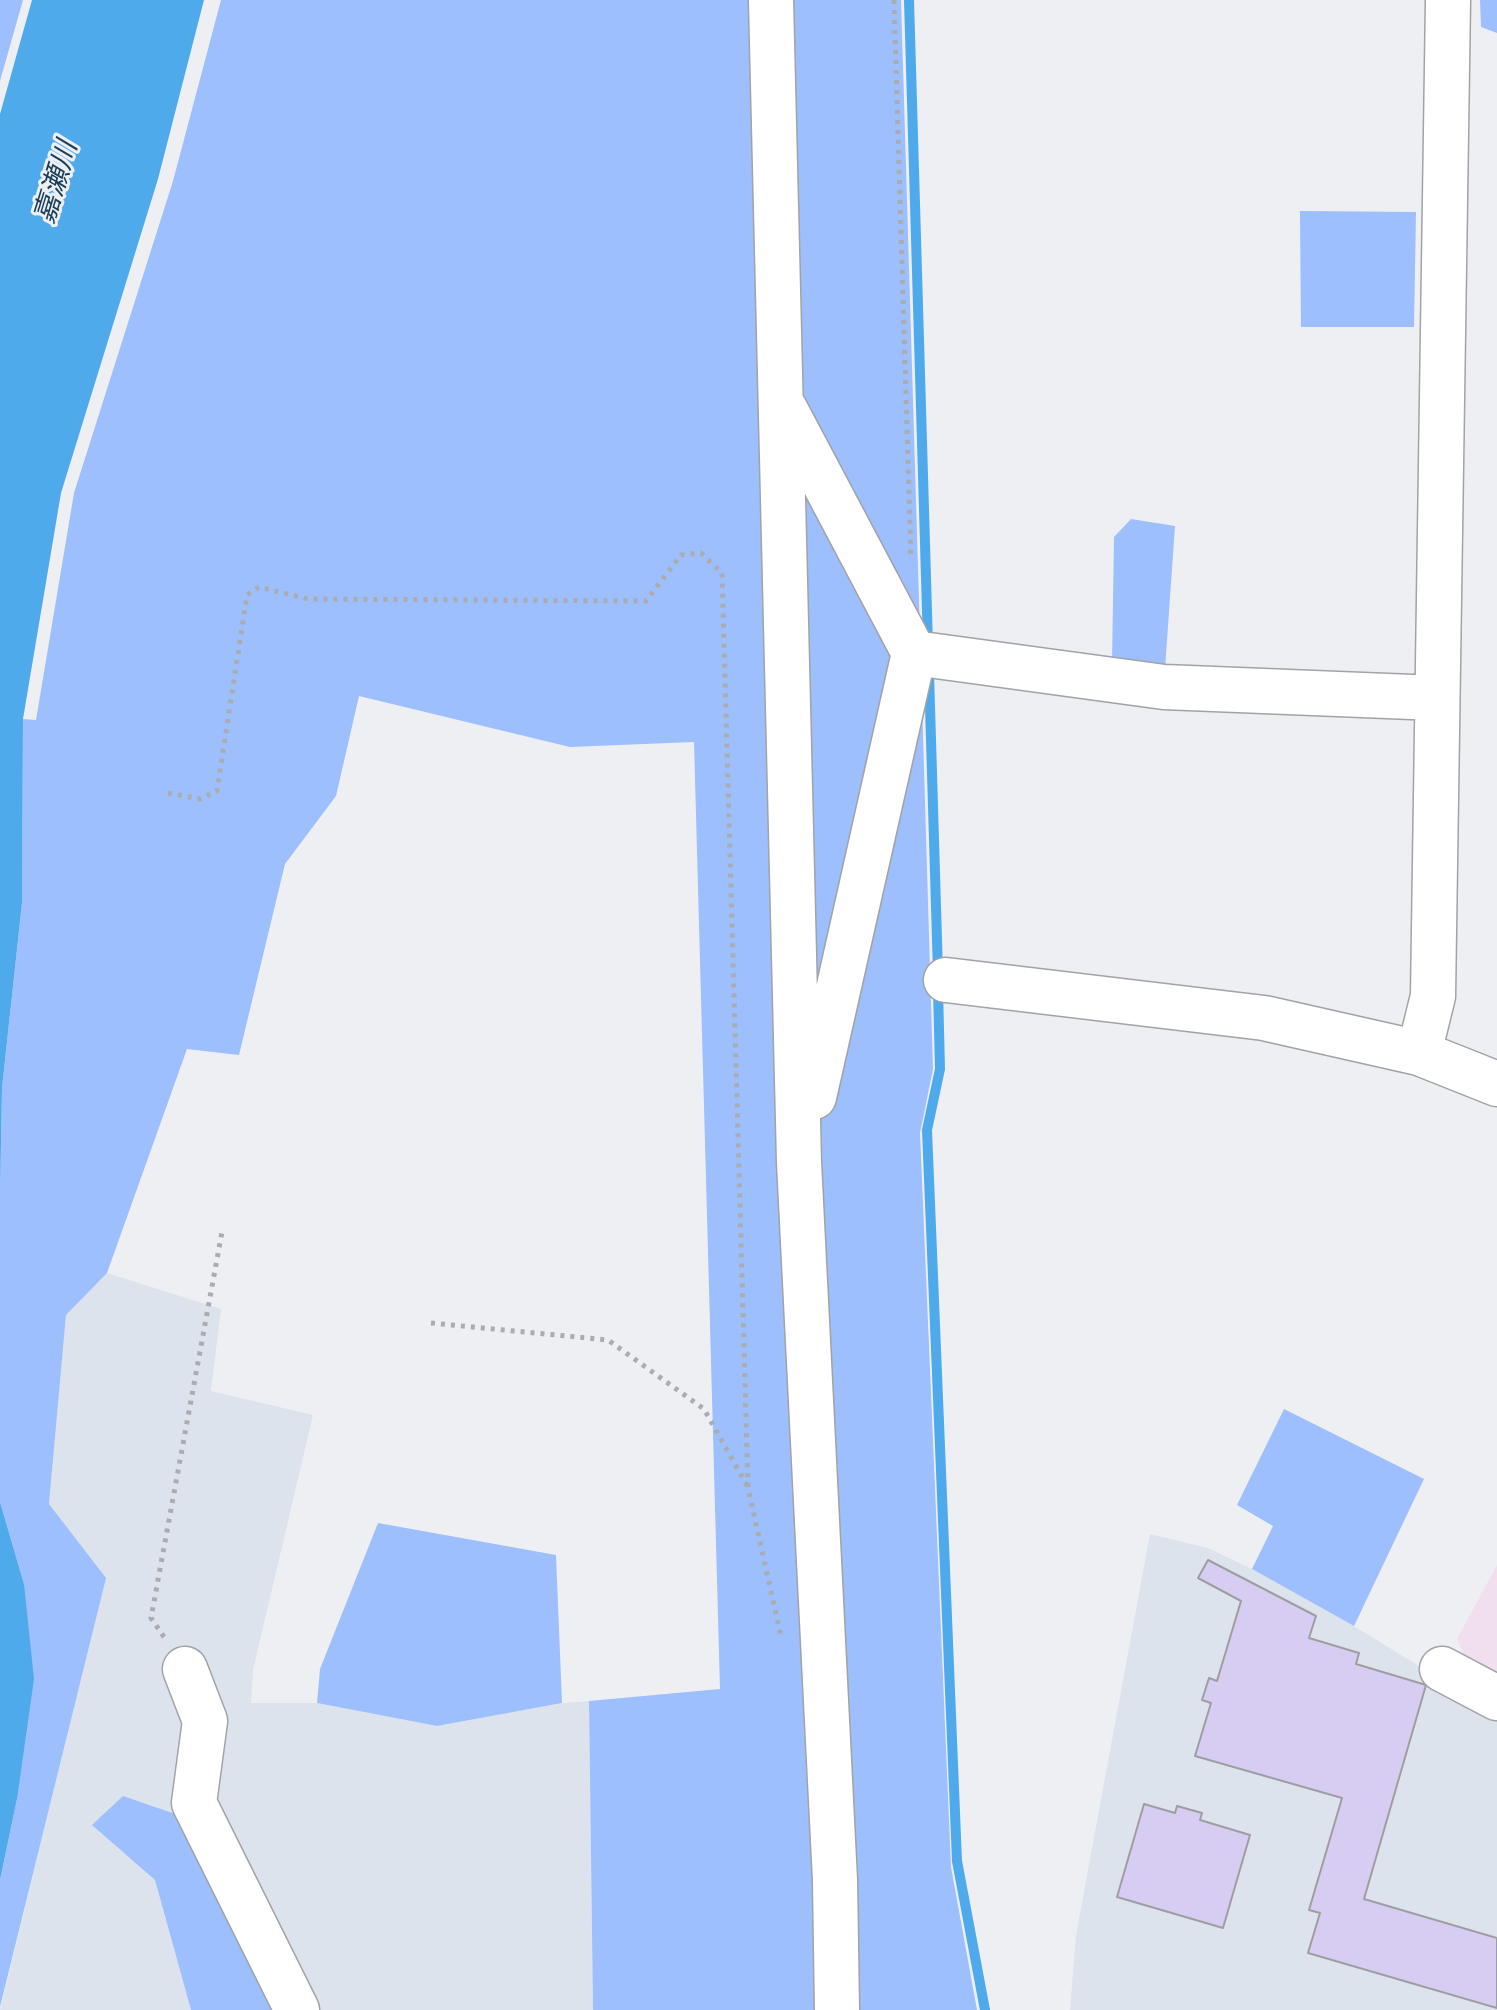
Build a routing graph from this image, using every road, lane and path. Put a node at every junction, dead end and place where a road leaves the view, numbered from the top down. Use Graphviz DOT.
graph roads {
  1 [pos="771,0"];
  2 [pos="894,0"];
  3 [pos="1448,0"];
  4 [pos="781,400"];
  5 [pos="912,574"];
  6 [pos="927,656"];
  7 [pos="1437,698"];
  8 [pos="168,793"];
  9 [pos="946,980"];
  10 [pos="1419,1053"];
  11 [pos="1497,1084"];
  12 [pos="799,1162"];
  13 [pos="222,1232"];
  14 [pos="431,1323"];
  15 [pos="748,1488"];
  16 [pos="781,1639"];
  17 [pos="185,1669"];
  18 [pos="1442,1669"];
  19 [pos="1497,1698"];
  20 [pos="835,1880"];
  21 [pos="297,2010"];
  22 [pos="837,2010"];
  23 [pos="864,2010"];
  1 -- 4 [label="street"];
  2 -- 5 [label="path"];
  3 -- 7 [label="street"];
  4 -- 6 [label="street"];
  4 -- 12 [label="street"];
  6 -- 7 [label="street"];
  6 -- 12 [label="street"];
  7 -- 10 [label="street"];
  8 -- 15 [label="path"];
  9 -- 10 [label="street"];
  10 -- 11 [label="street"];
  12 -- 20 [label="street"];
  13 -- 17 [label="path"];
  14 -- 15 [label="path"];
  15 -- 16 [label="path"];
  17 -- 21 [label="street"];
  18 -- 19 [label="street"];
  20 -- 22 [label="street"];
  20 -- 23 [label="street"];
}
